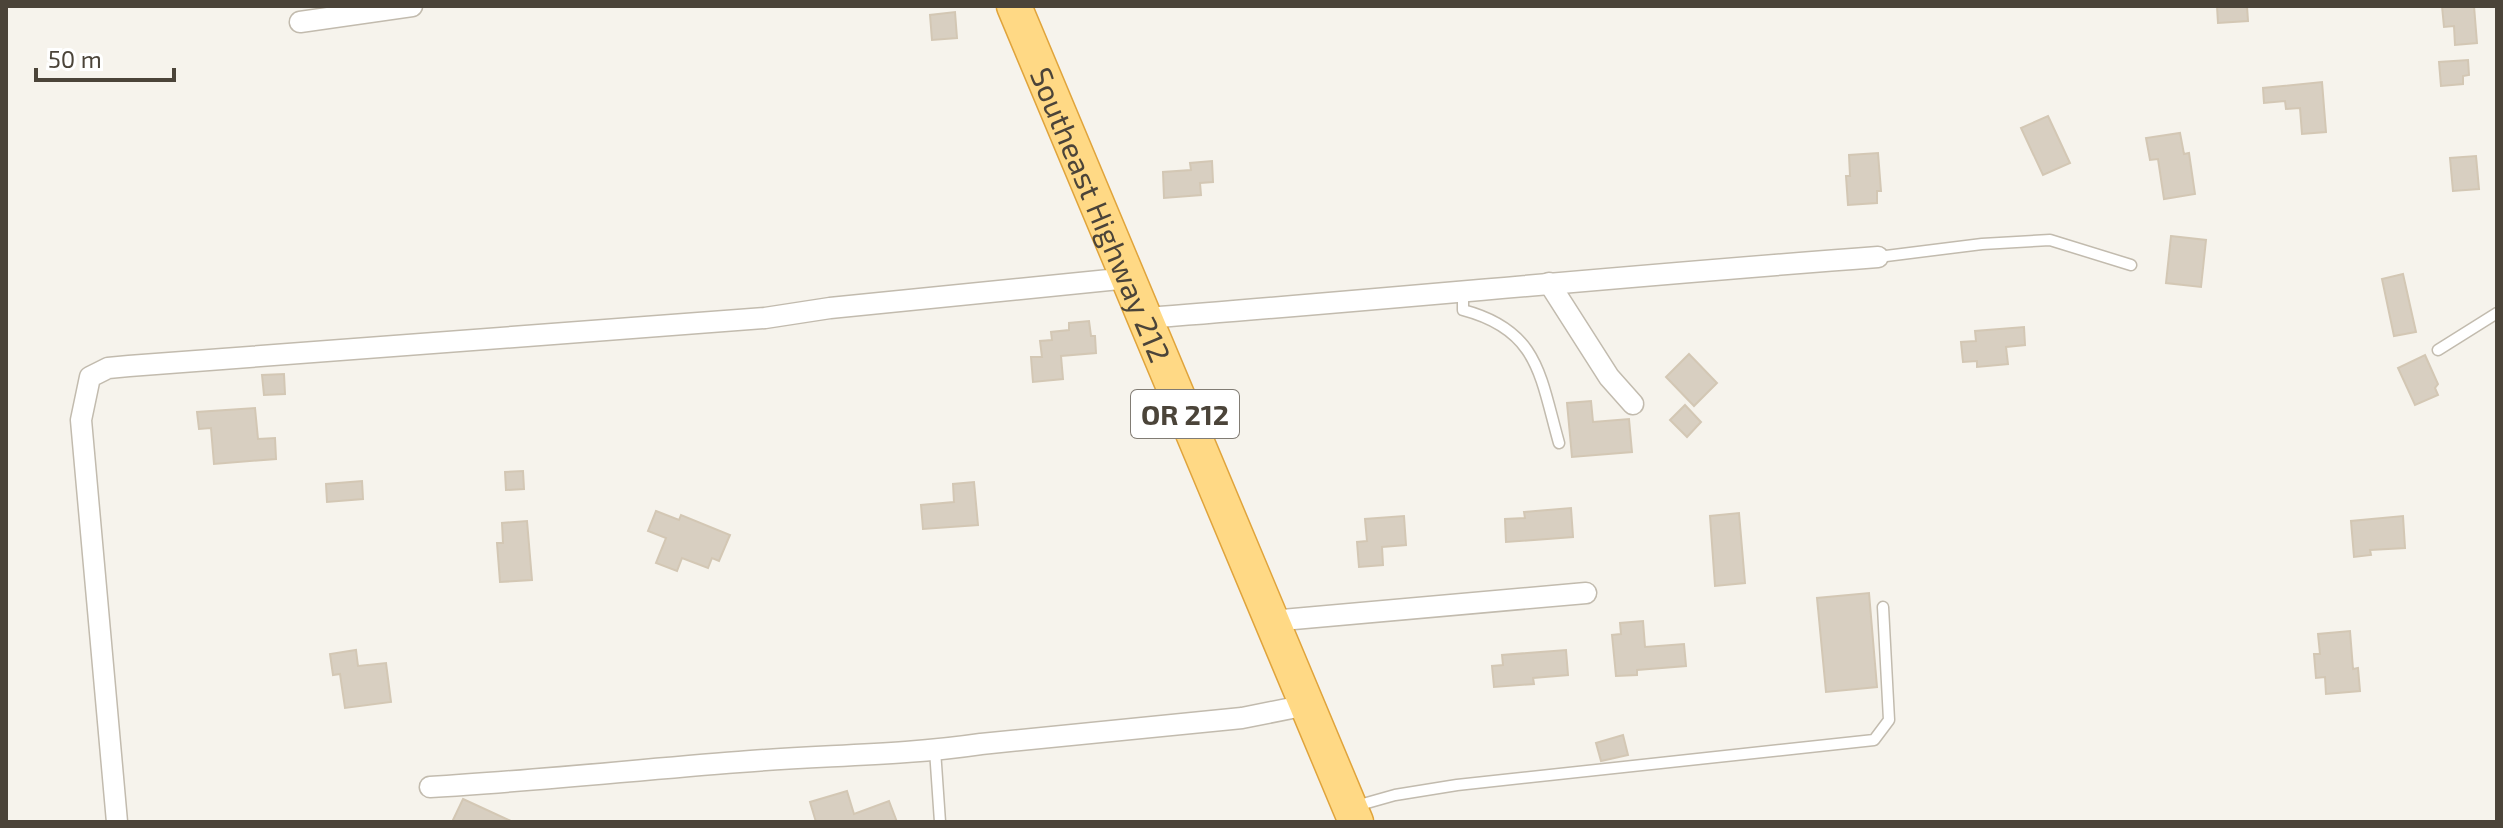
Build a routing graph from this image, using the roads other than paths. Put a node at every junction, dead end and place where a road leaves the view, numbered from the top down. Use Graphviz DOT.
graph roads {
  1 [pos="412,6"];
  2 [pos="1014,6"];
  3 [pos="300,22"];
  4 [pos="1878,257"];
  5 [pos="2131,265"];
  6 [pos="1129,278"];
  7 [pos="1549,283"];
  8 [pos="1463,292"];
  9 [pos="2497,313"];
  10 [pos="1146,318"];
  11 [pos="2438,350"];
  12 [pos="1633,404"];
  13 [pos="1559,443"];
  14 [pos="1586,593"];
  15 [pos="1883,607"];
  16 [pos="1271,621"];
  17 [pos="1307,705"];
  18 [pos="935,750"];
  19 [pos="430,787"];
  20 [pos="1353,815"];
  21 [pos="117,822"];
  22 [pos="940,822"];
  1 -- 3 [label="street"];
  2 -- 6 [label="highway, Southeast Highway 212 / OR 212"];
  4 -- 5 [label="lane"];
  4 -- 7 [label="street"];
  6 -- 10 [label="highway, Southeast Highway 212 / OR 212"];
  6 -- 21 [label="street"];
  7 -- 8 [label="street"];
  7 -- 12 [label="street"];
  8 -- 10 [label="street"];
  8 -- 13 [label="lane"];
  9 -- 11 [label="lane"];
  10 -- 16 [label="highway, Southeast Highway 212 / OR 212"];
  14 -- 16 [label="street"];
  15 -- 20 [label="lane"];
  16 -- 17 [label="highway, Southeast Highway 212 / OR 212"];
  17 -- 18 [label="street"];
  17 -- 20 [label="highway, Southeast Highway 212 / OR 212"];
  18 -- 19 [label="street"];
  18 -- 22 [label="lane"];
}
